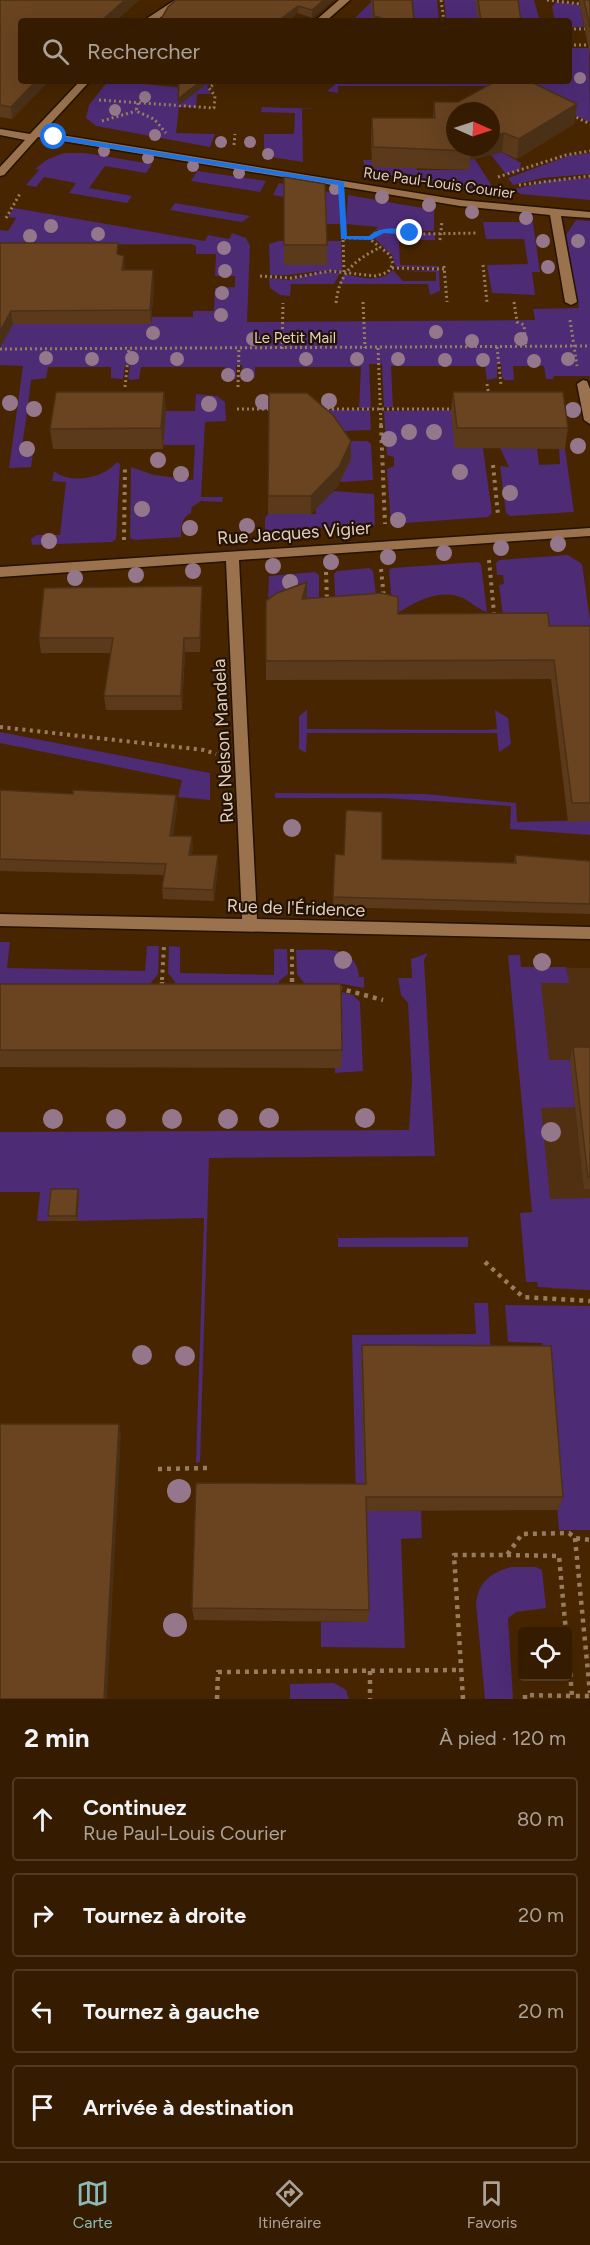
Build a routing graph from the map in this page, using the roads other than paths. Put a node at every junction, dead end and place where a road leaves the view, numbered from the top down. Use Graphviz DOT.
graph roads {
  1 [pos="181,0"];
  2 [pos="345,0"];
  3 [pos="153,18"];
  4 [pos="324,18"];
  5 [pos="82,84"];
  6 [pos="0,132"];
  7 [pos="34,136"];
  8 [pos="0,173"];
  9 [pos="555,213"];
  10 [pos="590,215"];
  11 [pos="570,307"];
  12 [pos="581,379"];
  13 [pos="590,420"];
  14 [pos="590,532"];
  15 [pos="232,555"];
  16 [pos="0,572"];
  17 [pos="0,920"];
  18 [pos="250,926"];
  19 [pos="590,933"];
  1 -- 3 [label="street"];
  2 -- 4 [label="street"];
  5 -- 7 [label="street"];
  6 -- 7 [label="street, Rue Paul-Louis Courier"];
  7 -- 8 [label="street"];
  7 -- 9 [label="street, Rue Paul-Louis Courier"];
  9 -- 10 [label="street, Rue Paul-Louis Courier"];
  9 -- 11 [label="street"];
  12 -- 13 [label="street"];
  14 -- 15 [label="street, Rue Jacques Vigier"];
  15 -- 16 [label="street, Rue Jacques Vigier"];
  15 -- 18 [label="street, Rue Nelson Mandela"];
  17 -- 18 [label="street, Rue de l'Éridence"];
  18 -- 19 [label="street, Rue de l'Éridence"];
}
